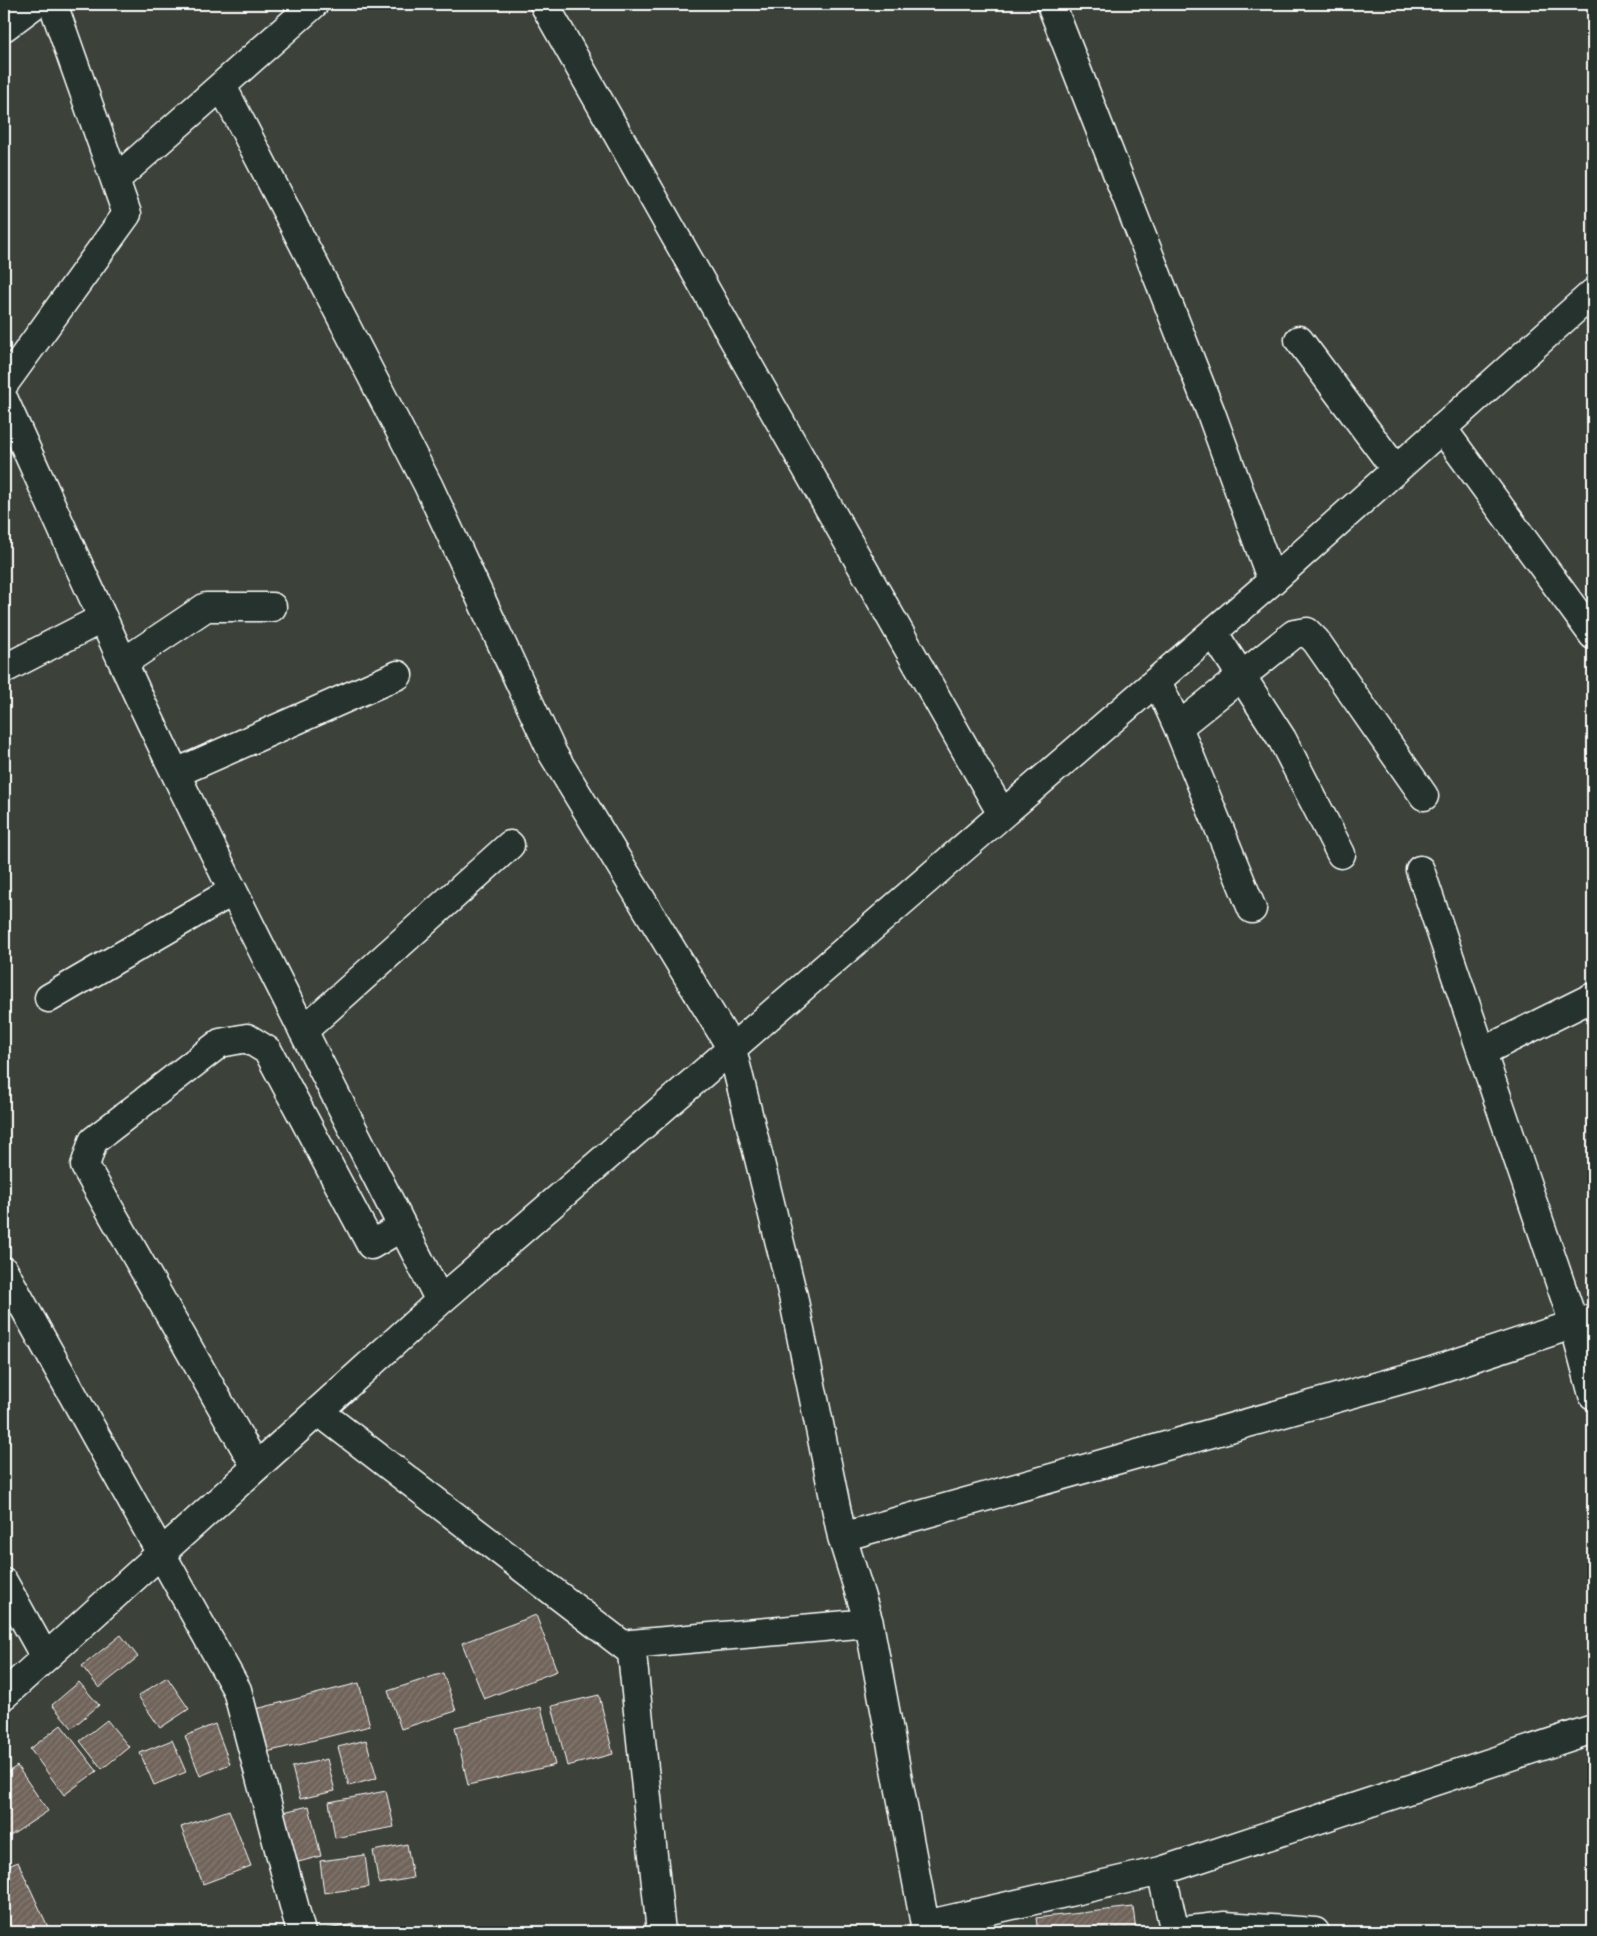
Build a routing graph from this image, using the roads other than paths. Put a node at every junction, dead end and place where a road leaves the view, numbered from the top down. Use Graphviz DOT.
graph roads {
  1 [pos="35,4"];
  2 [pos="53,4"];
  3 [pos="314,4"];
  4 [pos="544,4"];
  5 [pos="1051,4"];
  6 [pos="4,27"];
  7 [pos="222,86"];
  8 [pos="115,180"];
  9 [pos="1593,293"];
  10 [pos="1299,340"];
  11 [pos="4,384"];
  12 [pos="4,400"];
  13 [pos="9,425"];
  14 [pos="1442,428"];
  15 [pos="1396,470"];
  16 [pos="1272,581"];
  17 [pos="272,607"];
  18 [pos="104,618"];
  19 [pos="1213,632"];
  20 [pos="1593,635"];
  21 [pos="124,662"];
  22 [pos="4,669"];
  23 [pos="398,675"];
  24 [pos="1242,676"];
  25 [pos="1157,681"];
  26 [pos="1178,727"];
  27 [pos="176,773"];
  28 [pos="1424,796"];
  29 [pos="1002,814"];
  30 [pos="510,845"];
  31 [pos="1341,854"];
  32 [pos="1420,870"];
  33 [pos="233,891"];
  34 [pos="1252,909"];
  35 [pos="1593,997"];
  36 [pos="49,998"];
  37 [pos="303,1031"];
  38 [pos="732,1049"];
  39 [pos="1482,1052"];
  40 [pos="402,1227"];
  41 [pos="4,1271"];
  42 [pos="440,1301"];
  43 [pos="1584,1321"];
  44 [pos="1593,1395"];
  45 [pos="318,1410"];
  46 [pos="256,1467"];
  47 [pos="842,1537"];
  48 [pos="160,1553"];
  49 [pos="4,1583"];
  50 [pos="869,1623"];
  51 [pos="632,1652"];
  52 [pos="45,1658"];
  53 [pos="4,1695"];
  54 [pos="1593,1729"];
  55 [pos="1161,1871"];
  56 [pos="924,1928"];
  57 [pos="301,1932"];
  58 [pos="661,1932"];
  59 [pos="1175,1932"];
  60 [pos="1315,1932"];
  1 -- 6 [label="street"];
  2 -- 8 [label="street"];
  3 -- 7 [label="street"];
  4 -- 29 [label="street"];
  5 -- 16 [label="street"];
  7 -- 8 [label="street"];
  7 -- 38 [label="street"];
  8 -- 11 [label="street"];
  9 -- 14 [label="street"];
  10 -- 15 [label="street"];
  12 -- 13 [label="street"];
  13 -- 18 [label="street"];
  14 -- 15 [label="street"];
  14 -- 20 [label="street"];
  15 -- 16 [label="street"];
  16 -- 19 [label="street"];
  17 -- 21 [label="street"];
  18 -- 21 [label="street"];
  18 -- 22 [label="street"];
  19 -- 24 [label="street"];
  19 -- 25 [label="street"];
  21 -- 27 [label="street"];
  23 -- 27 [label="street"];
  24 -- 26 [label="street"];
  24 -- 28 [label="street"];
  24 -- 31 [label="street"];
  25 -- 26 [label="street"];
  25 -- 29 [label="street"];
  26 -- 34 [label="street"];
  27 -- 33 [label="street"];
  29 -- 38 [label="street"];
  30 -- 37 [label="street"];
  32 -- 39 [label="street"];
  33 -- 36 [label="street"];
  33 -- 37 [label="street"];
  35 -- 39 [label="street"];
  37 -- 40 [label="street"];
  38 -- 42 [label="street"];
  38 -- 47 [label="street"];
  39 -- 43 [label="street"];
  40 -- 42 [label="street"];
  40 -- 46 [label="street"];
  41 -- 48 [label="street"];
  42 -- 45 [label="street"];
  43 -- 44 [label="street"];
  43 -- 47 [label="street"];
  45 -- 46 [label="street"];
  45 -- 51 [label="street"];
  46 -- 48 [label="street"];
  47 -- 50 [label="street"];
  48 -- 52 [label="street"];
  48 -- 57 [label="street"];
  49 -- 52 [label="street"];
  50 -- 51 [label="street"];
  50 -- 56 [label="street"];
  51 -- 58 [label="street"];
  52 -- 53 [label="street"];
  54 -- 55 [label="street"];
  55 -- 56 [label="street"];
  55 -- 59 [label="street"];
  59 -- 60 [label="street"];
}
